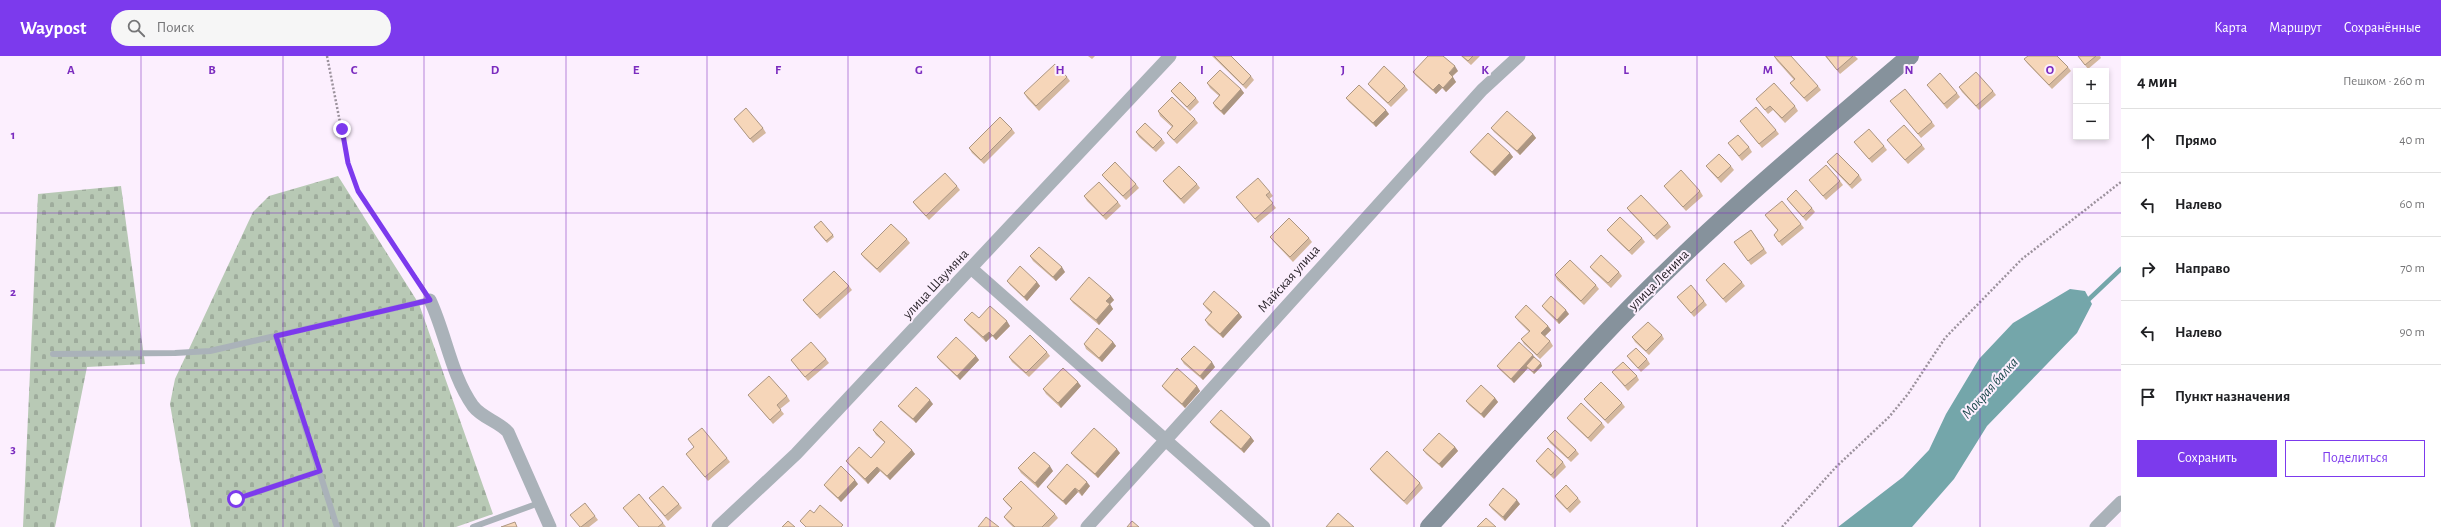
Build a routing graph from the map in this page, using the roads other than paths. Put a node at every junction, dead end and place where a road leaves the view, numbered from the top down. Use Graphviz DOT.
graph roads {
  1 [pos="1170,56"];
  2 [pos="1519,56"];
  3 [pos="1910,56"];
  4 [pos="972,269"];
  5 [pos="430,300"];
  6 [pos="276,336"];
  7 [pos="53,354"];
  8 [pos="1165,440"];
  9 [pos="320,471"];
  10 [pos="236,499"];
  11 [pos="2121,502"];
  12 [pos="539,503"];
  13 [pos="337,527"];
  14 [pos="473,527"];
  15 [pos="550,527"];
  16 [pos="718,527"];
  17 [pos="1087,527"];
  18 [pos="1264,527"];
  19 [pos="1429,527"];
  20 [pos="2096,527"];
  1 -- 4 [label="street, улица Шаумяна"];
  2 -- 8 [label="street, Майская улица"];
  3 -- 19 [label="street, улица Ленина"];
  4 -- 8 [label="street"];
  4 -- 16 [label="street, улица Шаумяна"];
  5 -- 6 [label="lane"];
  5 -- 12 [label="street"];
  6 -- 7 [label="lane"];
  6 -- 9 [label="lane"];
  8 -- 17 [label="street, Майская улица"];
  8 -- 18 [label="street"];
  9 -- 10 [label="lane"];
  9 -- 13 [label="lane"];
  11 -- 20 [label="street"];
  12 -- 14 [label="lane"];
  12 -- 15 [label="street"];
}
